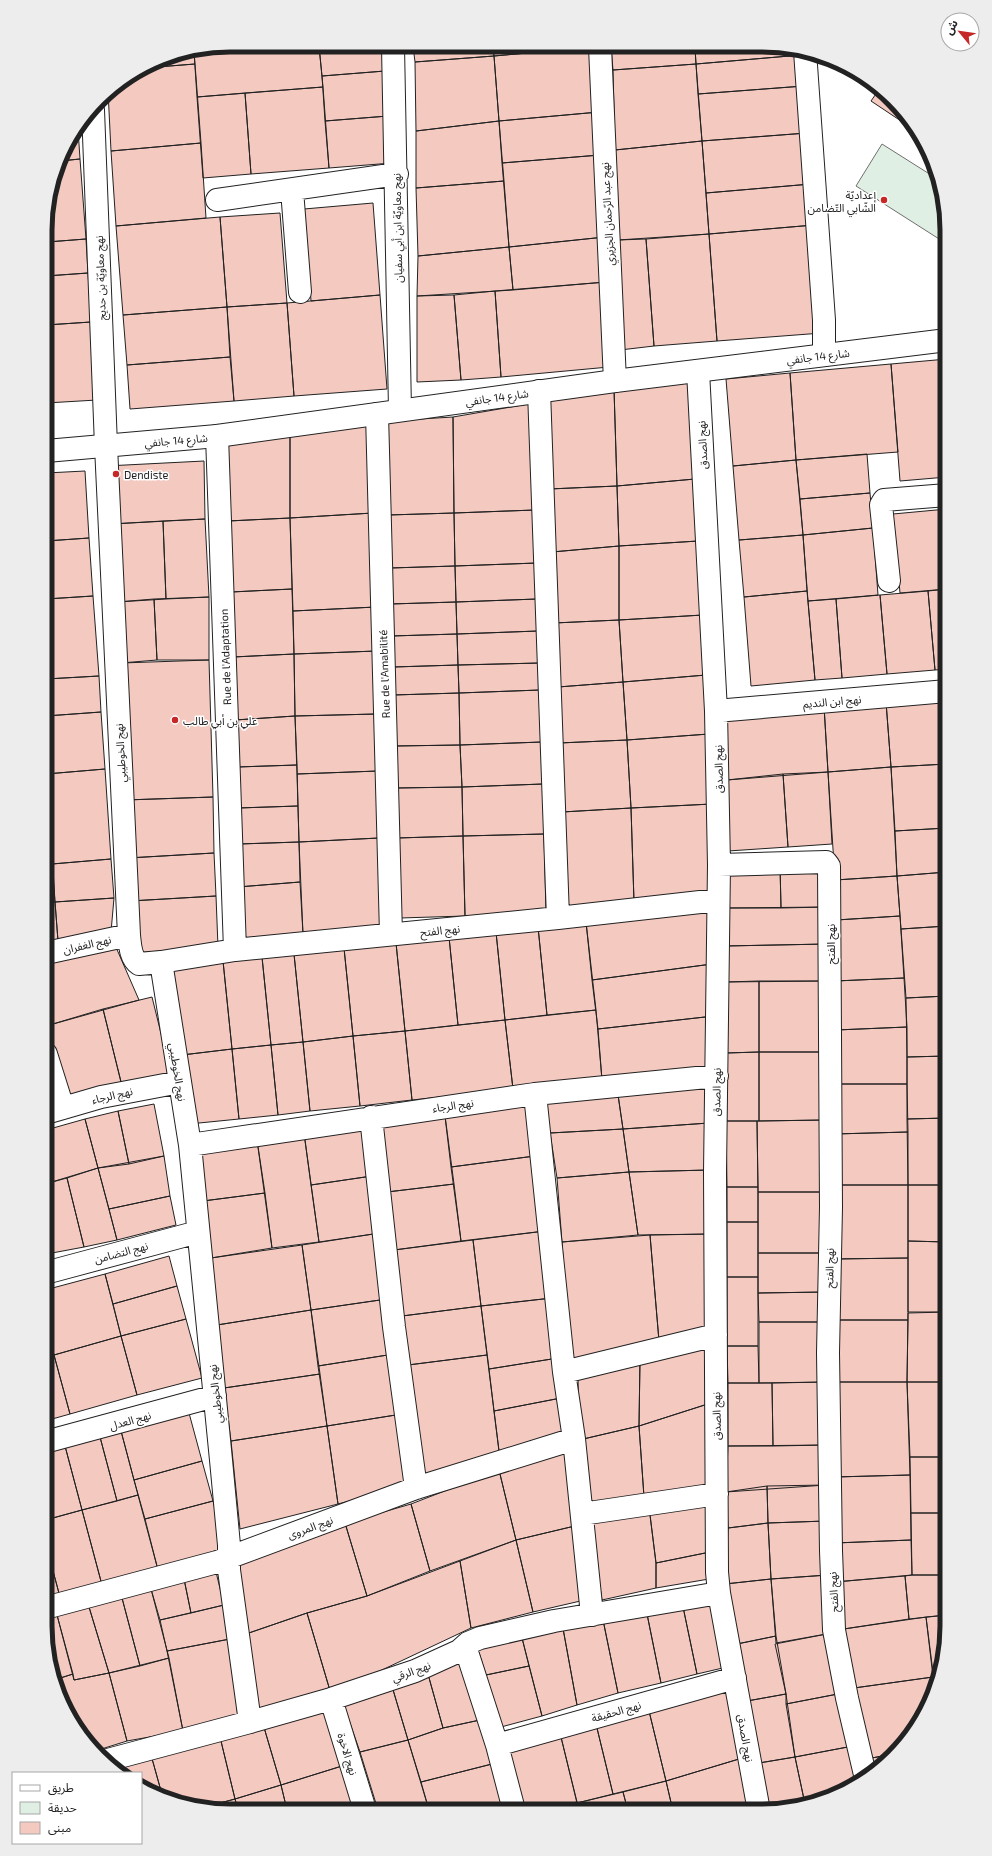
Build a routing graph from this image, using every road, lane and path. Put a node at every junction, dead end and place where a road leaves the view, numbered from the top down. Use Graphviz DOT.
graph roads {
  1 [pos="393,52"];
  2 [pos="600,52"];
  3 [pos="805,57"];
  4 [pos="93,116"];
  5 [pos="397,174"];
  6 [pos="292,190"];
  7 [pos="217,200"];
  8 [pos="300,292"];
  9 [pos="940,341"];
  10 [pos="824,356"];
  11 [pos="698,371"];
  12 [pos="615,381"];
  13 [pos="539,391"];
  14 [pos="400,410"];
  15 [pos="377,414"];
  16 [pos="217,436"];
  17 [pos="106,446"];
  18 [pos="52,450"];
  19 [pos="940,496"];
  20 [pos="889,581"];
  21 [pos="940,692"];
  22 [pos="716,711"];
  23 [pos="719,865"];
  24 [pos="718,900"];
  25 [pos="558,918"];
  26 [pos="129,934"];
  27 [pos="391,934"];
  28 [pos="235,950"];
  29 [pos="52,952"];
  30 [pos="161,962"];
  31 [pos="716,1076"];
  32 [pos="180,1082"];
  33 [pos="534,1094"];
  34 [pos="52,1097"];
  35 [pos="54,1111"];
  36 [pos="371,1117"];
  37 [pos="190,1145"];
  38 [pos="198,1232"];
  39 [pos="52,1271"];
  40 [pos="716,1335"];
  41 [pos="564,1372"];
  42 [pos="215,1396"];
  43 [pos="574,1439"];
  44 [pos="52,1440"];
  45 [pos="416,1488"];
  46 [pos="717,1494"];
  47 [pos="582,1514"];
  48 [pos="229,1557"];
  49 [pos="719,1593"];
  50 [pos="52,1606"];
  51 [pos="592,1615"];
  52 [pos="464,1646"];
  53 [pos="735,1678"];
  54 [pos="331,1699"];
  55 [pos="250,1722"];
  56 [pos="497,1745"];
  57 [pos="112,1759"];
  58 [pos="864,1772"];
  59 [pos="363,1804"];
  60 [pos="512,1804"];
  61 [pos="758,1804"];
  1 -- 5 [label="street, نهج معاويّة ابن أبي سفيان"];
  2 -- 12 [label="street, نهج عبد الرّحمان الجزيري"];
  3 -- 10 [label="street"];
  4 -- 17 [label="street, نهج معاويّة بن حديج"];
  5 -- 6 [label="street"];
  5 -- 14 [label="street, نهج معاويّة ابن أبي سفيان"];
  6 -- 7 [label="street"];
  6 -- 8 [label="street"];
  9 -- 10 [label="street, شارع 14 جانفي"];
  10 -- 11 [label="street, شارع 14 جانفي"];
  11 -- 12 [label="street, شارع 14 جانفي"];
  11 -- 22 [label="street, نهج الصدق"];
  12 -- 13 [label="street, شارع 14 جانفي"];
  13 -- 14 [label="street, شارع 14 جانفي"];
  13 -- 25 [label="street"];
  14 -- 15 [label="street, شارع 14 جانفي"];
  15 -- 16 [label="street, شارع 14 جانفي"];
  15 -- 27 [label="street, Rue de l'Amabilité"];
  16 -- 17 [label="street, شارع 14 جانفي"];
  16 -- 28 [label="street, Rue de l'Adaptation"];
  17 -- 18 [label="street, شارع 14 جانفي"];
  17 -- 26 [label="street, نهج الخوطيبي"];
  19 -- 20 [label="street"];
  21 -- 22 [label="street, نهج ابن النديم"];
  22 -- 23 [label="street, نهج الصدق"];
  23 -- 24 [label="street, نهج الصدق"];
  23 -- 58 [label="street, نهج الفتح"];
  24 -- 25 [label="street, نهج الفتح"];
  24 -- 31 [label="street, نهج الصدق"];
  25 -- 27 [label="street, نهج الفتح"];
  26 -- 29 [label="street, نهج الغفران"];
  26 -- 30 [label="street, نهج الخوطيبي"];
  27 -- 28 [label="street, نهج الفتح"];
  28 -- 30 [label="street, نهج الفتح"];
  30 -- 32 [label="street, نهج الخوطيبي"];
  31 -- 33 [label="street, نهج الرجاء"];
  31 -- 40 [label="street, نهج الصدق"];
  32 -- 35 [label="street, نهج الرجاء"];
  32 -- 37 [label="street, نهج الخوطيبي"];
  33 -- 36 [label="street, نهج الرجاء"];
  33 -- 41 [label="street"];
  34 -- 35 [label="street"];
  36 -- 37 [label="street, نهج الرجاء"];
  36 -- 45 [label="street"];
  37 -- 38 [label="street, نهج الخوطيبي"];
  38 -- 39 [label="street, نهج التضامن"];
  38 -- 42 [label="street, نهج الخوطيبي"];
  40 -- 41 [label="street"];
  40 -- 46 [label="street, نهج الصدق"];
  41 -- 43 [label="street"];
  42 -- 44 [label="street, نهج العدل"];
  42 -- 48 [label="street, نهج الخوطيبي"];
  43 -- 45 [label="street, نهج المروى"];
  43 -- 47 [label="street"];
  45 -- 48 [label="street, نهج المروى"];
  46 -- 47 [label="street"];
  46 -- 49 [label="street, نهج الصدق"];
  47 -- 51 [label="street"];
  48 -- 50 [label="street, نهج المروى"];
  48 -- 55 [label="street, نهج الخوطيبي"];
  49 -- 51 [label="street, نهج الرقي"];
  49 -- 53 [label="street, نهج الصدق"];
  51 -- 52 [label="street, نهج الرقي"];
  52 -- 54 [label="street, نهج الرقي"];
  52 -- 56 [label="street"];
  53 -- 56 [label="street, نهج الحقيقة"];
  53 -- 61 [label="street, نهج الصدق"];
  54 -- 55 [label="street, نهج الرقي"];
  54 -- 59 [label="street, نهج الاخوة"];
  55 -- 57 [label="street, نهج الرقي"];
  56 -- 60 [label="street"];
}
